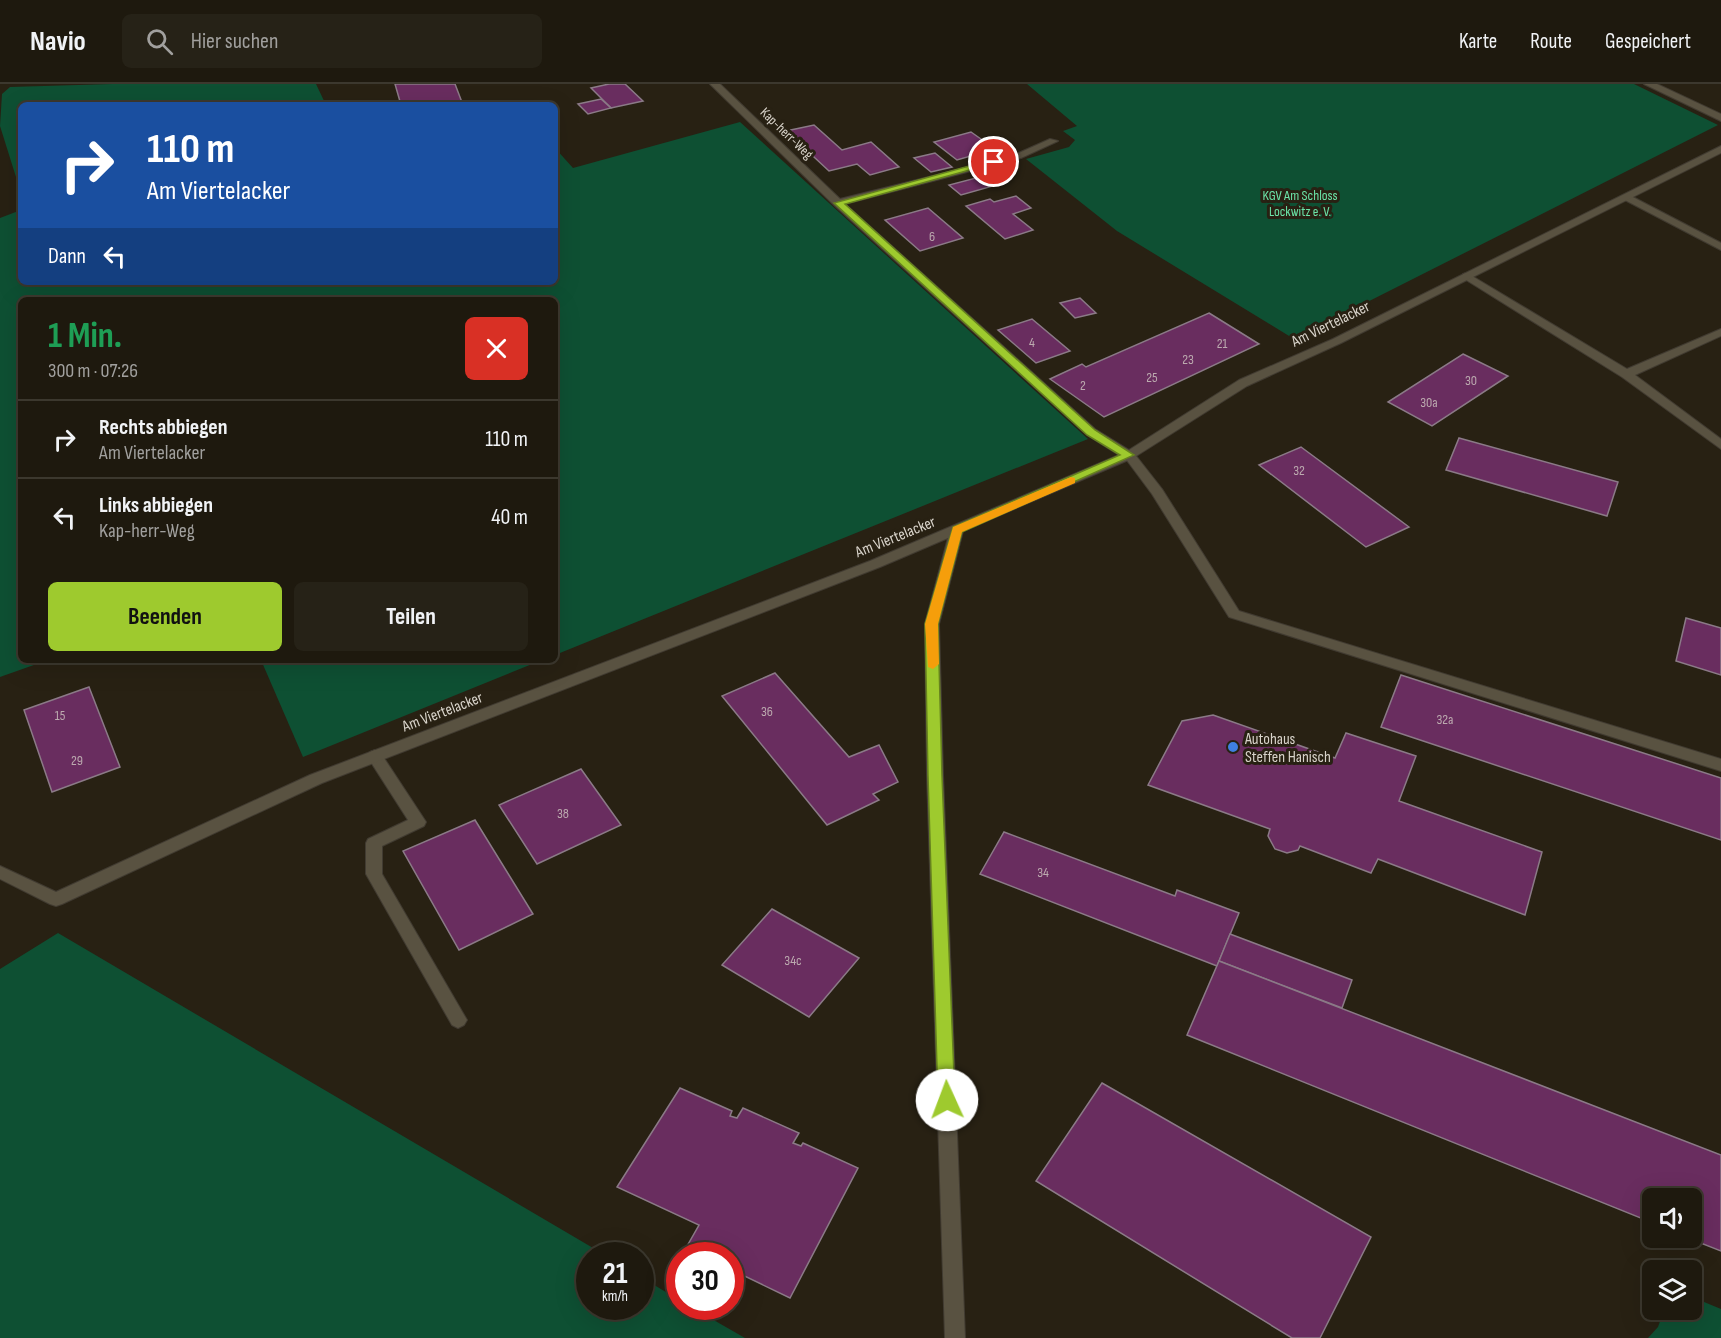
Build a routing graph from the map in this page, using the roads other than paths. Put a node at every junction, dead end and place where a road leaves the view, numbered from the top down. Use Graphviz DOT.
graph roads {
  1 [pos="715,84"];
  2 [pos="1649,84"];
  3 [pos="1721,118"];
  4 [pos="1053,141"];
  5 [pos="1721,149"];
  6 [pos="1627,197"];
  7 [pos="838,203"];
  8 [pos="1721,248"];
  9 [pos="1467,276"];
  10 [pos="1721,332"];
  11 [pos="1626,375"];
  12 [pos="1721,445"];
  13 [pos="1129,455"];
  14 [pos="957,530"];
  15 [pos="375,756"];
  16 [pos="1721,765"];
  17 [pos="0,872"];
  18 [pos="458,1020"];
  19 [pos="955,1338"];
  1 -- 7 [label="street, Kap-herr-Weg"];
  2 -- 3 [label="street"];
  4 -- 7 [label="street"];
  5 -- 6 [label="street, Am Viertelacker"];
  6 -- 8 [label="street"];
  6 -- 9 [label="street, Am Viertelacker"];
  7 -- 13 [label="street, Kap-herr-Weg"];
  9 -- 11 [label="street"];
  9 -- 13 [label="street, Am Viertelacker"];
  10 -- 11 [label="street"];
  11 -- 12 [label="street"];
  13 -- 14 [label="street, Am Viertelacker"];
  13 -- 16 [label="street"];
  14 -- 15 [label="street, Am Viertelacker"];
  14 -- 19 [label="street"];
  15 -- 17 [label="street, Am Viertelacker"];
  15 -- 18 [label="street"];
}
